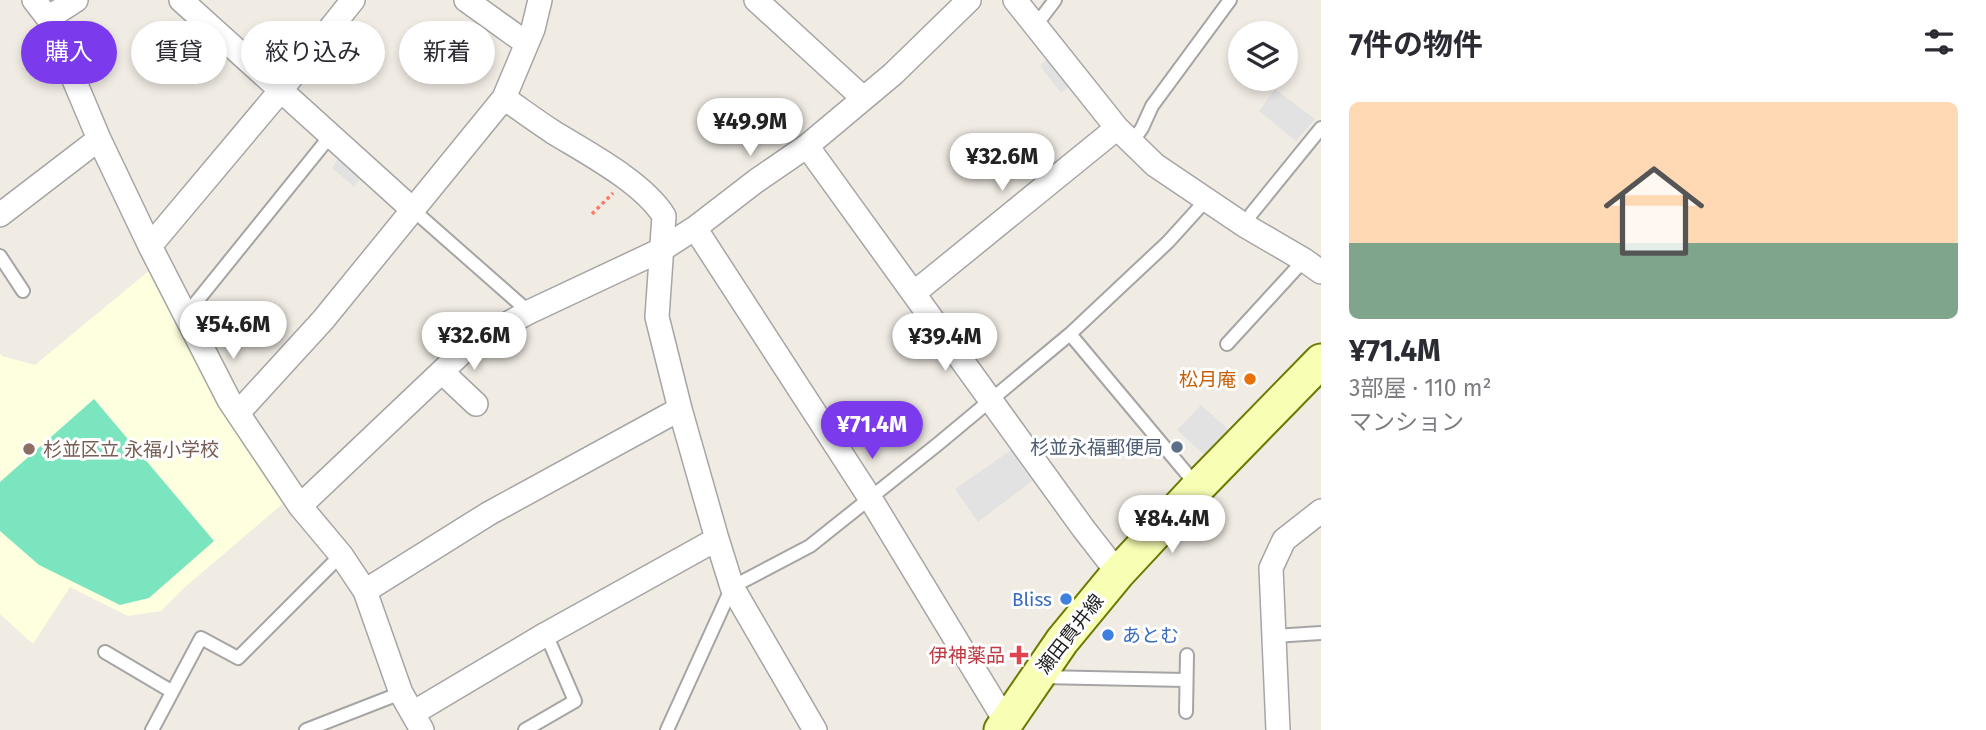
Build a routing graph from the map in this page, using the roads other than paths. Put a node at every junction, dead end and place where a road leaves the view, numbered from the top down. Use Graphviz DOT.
graph roads {
  1 [pos="76,0"];
  2 [pos="181,0"];
  3 [pos="353,0"];
  4 [pos="466,0"];
  5 [pos="540,0"];
  6 [pos="969,0"];
  7 [pos="1015,0"];
  8 [pos="1055,0"];
  9 [pos="1230,0"];
  10 [pos="768,6"];
  11 [pos="41,9"];
  12 [pos="1035,24"];
  13 [pos="526,43"];
  14 [pos="281,90"];
  15 [pos="504,98"];
  16 [pos="863,98"];
  17 [pos="1321,128"];
  18 [pos="331,135"];
  19 [pos="1125,135"];
  20 [pos="99,139"];
  21 [pos="807,146"];
  22 [pos="1207,199"];
  23 [pos="412,209"];
  24 [pos="0,215"];
  25 [pos="1244,225"];
  26 [pos="695,228"];
  27 [pos="150,246"];
  28 [pos="661,250"];
  29 [pos="0,256"];
  30 [pos="1313,266"];
  31 [pos="23,291"];
  32 [pos="914,293"];
  33 [pos="529,312"];
  34 [pos="185,317"];
  35 [pos="1070,334"];
  36 [pos="1227,344"];
  37 [pos="1321,361"];
  38 [pos="442,372"];
  39 [pos="991,400"];
  40 [pos="476,404"];
  41 [pos="680,409"];
  42 [pos="238,413"];
  43 [pos="1198,487"];
  44 [pos="870,498"];
  45 [pos="300,506"];
  46 [pos="1321,511"];
  47 [pos="717,539"];
  48 [pos="341,555"];
  49 [pos="1118,573"];
  50 [pos="732,587"];
  51 [pos="365,591"];
  52 [pos="1321,633"];
  53 [pos="546,634"];
  54 [pos="1274,636"];
  55 [pos="105,652"];
  56 [pos="1187,655"];
  57 [pos="1037,677"];
  58 [pos="1185,680"];
  59 [pos="171,691"];
  60 [pos="401,692"];
  61 [pos="1186,712"];
  62 [pos="420,725"];
  63 [pos="1003,726"];
  64 [pos="152,730"];
  65 [pos="306,730"];
  66 [pos="524,730"];
  67 [pos="667,730"];
  68 [pos="815,730"];
  69 [pos="1278,730"];
  1 -- 11 [label="street"];
  2 -- 14 [label="street"];
  3 -- 14 [label="street"];
  4 -- 13 [label="street"];
  5 -- 13 [label="street"];
  6 -- 16 [label="street"];
  7 -- 12 [label="street"];
  8 -- 12 [label="lane"];
  9 -- 19 [label="lane"];
  10 -- 16 [label="street"];
  11 -- 20 [label="street"];
  12 -- 19 [label="street"];
  13 -- 15 [label="street"];
  14 -- 18 [label="street"];
  14 -- 27 [label="street"];
  15 -- 23 [label="street"];
  15 -- 28 [label="street"];
  16 -- 21 [label="street"];
  17 -- 25 [label="lane"];
  18 -- 23 [label="street"];
  18 -- 34 [label="lane"];
  19 -- 22 [label="street"];
  19 -- 32 [label="street"];
  20 -- 24 [label="street"];
  20 -- 27 [label="street"];
  21 -- 26 [label="street"];
  21 -- 32 [label="street"];
  22 -- 25 [label="street"];
  22 -- 35 [label="lane"];
  23 -- 33 [label="lane"];
  23 -- 42 [label="street"];
  25 -- 30 [label="street"];
  26 -- 28 [label="street"];
  26 -- 44 [label="street"];
  27 -- 34 [label="street"];
  28 -- 33 [label="street"];
  28 -- 41 [label="street"];
  29 -- 31 [label="lane"];
  30 -- 36 [label="lane"];
  32 -- 39 [label="street"];
  33 -- 38 [label="street"];
  34 -- 42 [label="street"];
  35 -- 39 [label="lane"];
  35 -- 43 [label="lane"];
  37 -- 43 [label="main road, 瀬田貫井線"];
  38 -- 40 [label="street"];
  38 -- 45 [label="street"];
  39 -- 44 [label="lane"];
  39 -- 49 [label="street"];
  41 -- 47 [label="street"];
  41 -- 51 [label="street"];
  42 -- 45 [label="street"];
  43 -- 49 [label="main road, 瀬田貫井線"];
  44 -- 50 [label="lane"];
  44 -- 63 [label="street"];
  45 -- 48 [label="street"];
  46 -- 54 [label="street"];
  47 -- 50 [label="street"];
  47 -- 53 [label="street"];
  48 -- 51 [label="street"];
  48 -- 59 [label="lane"];
  49 -- 57 [label="main road, 瀬田貫井線"];
  50 -- 67 [label="lane"];
  50 -- 68 [label="street"];
  51 -- 60 [label="street"];
  52 -- 54 [label="lane"];
  53 -- 62 [label="street"];
  53 -- 66 [label="lane"];
  54 -- 69 [label="street"];
  55 -- 59 [label="lane"];
  56 -- 58 [label="lane"];
  57 -- 58 [label="lane"];
  57 -- 63 [label="main road, 瀬田貫井線"];
  58 -- 61 [label="lane"];
  59 -- 64 [label="lane"];
  60 -- 62 [label="street"];
  60 -- 65 [label="lane"];
}
